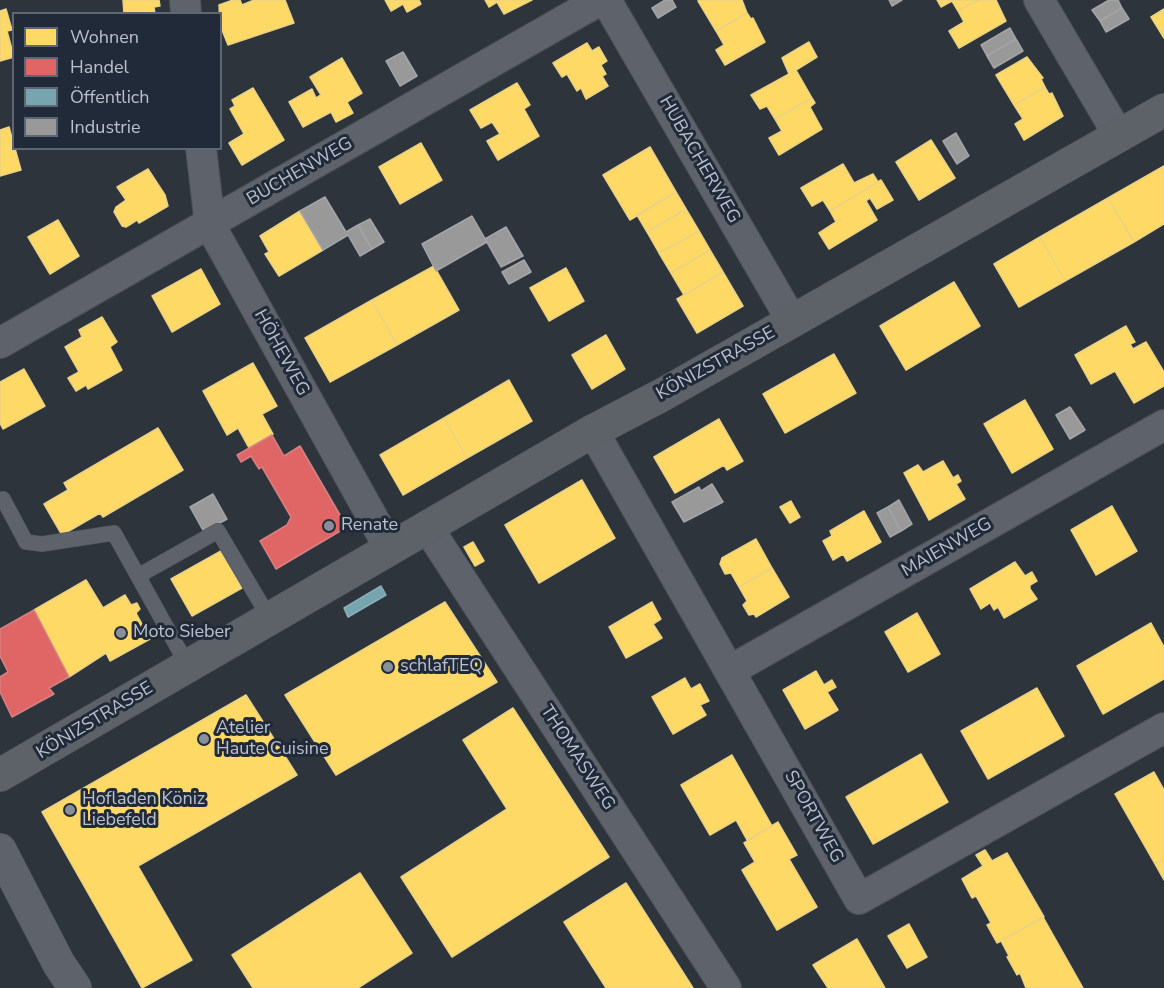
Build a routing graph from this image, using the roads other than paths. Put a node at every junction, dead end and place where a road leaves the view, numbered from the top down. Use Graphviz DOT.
graph roads {
  1 [pos="600,0"];
  2 [pos="606,0"];
  3 [pos="1039,0"];
  4 [pos="1164,110"];
  5 [pos="1119,136"];
  6 [pos="201,150"];
  7 [pos="210,225"];
  8 [pos="792,321"];
  9 [pos="0,343"];
  10 [pos="1164,425"];
  11 [pos="593,431"];
  12 [pos="3,499"];
  13 [pos="428,528"];
  14 [pos="390,549"];
  15 [pos="138,576"];
  16 [pos="270,619"];
  17 [pos="188,666"];
  18 [pos="730,670"];
  19 [pos="1164,728"];
  20 [pos="0,775"];
  21 [pos="0,850"];
  22 [pos="75,988"];
  23 [pos="726,988"];
  1 -- 7 [label="street, BUCHENWEG"];
  2 -- 8 [label="street, HUBACHERWEG"];
  3 -- 5 [label="street"];
  4 -- 5 [label="main road, KÖNIZSTRASSE"];
  5 -- 8 [label="main road, KÖNIZSTRASSE"];
  6 -- 7 [label="street, HÖHEWEG"];
  7 -- 9 [label="street, BUCHENWEG"];
  7 -- 14 [label="street, HÖHEWEG"];
  8 -- 11 [label="main road, KÖNIZSTRASSE"];
  10 -- 18 [label="street, MAIENWEG"];
  11 -- 13 [label="main road, KÖNIZSTRASSE"];
  11 -- 18 [label="street, SPORTWEG"];
  12 -- 15 [label="lane"];
  13 -- 14 [label="main road, KÖNIZSTRASSE"];
  13 -- 23 [label="street, THOMASWEG"];
  14 -- 16 [label="main road, KÖNIZSTRASSE"];
  15 -- 16 [label="lane"];
  15 -- 17 [label="lane"];
  16 -- 17 [label="main road, KÖNIZSTRASSE"];
  17 -- 20 [label="main road, KÖNIZSTRASSE"];
  18 -- 19 [label="street, SPORTWEG"];
  21 -- 22 [label="street"];
}
